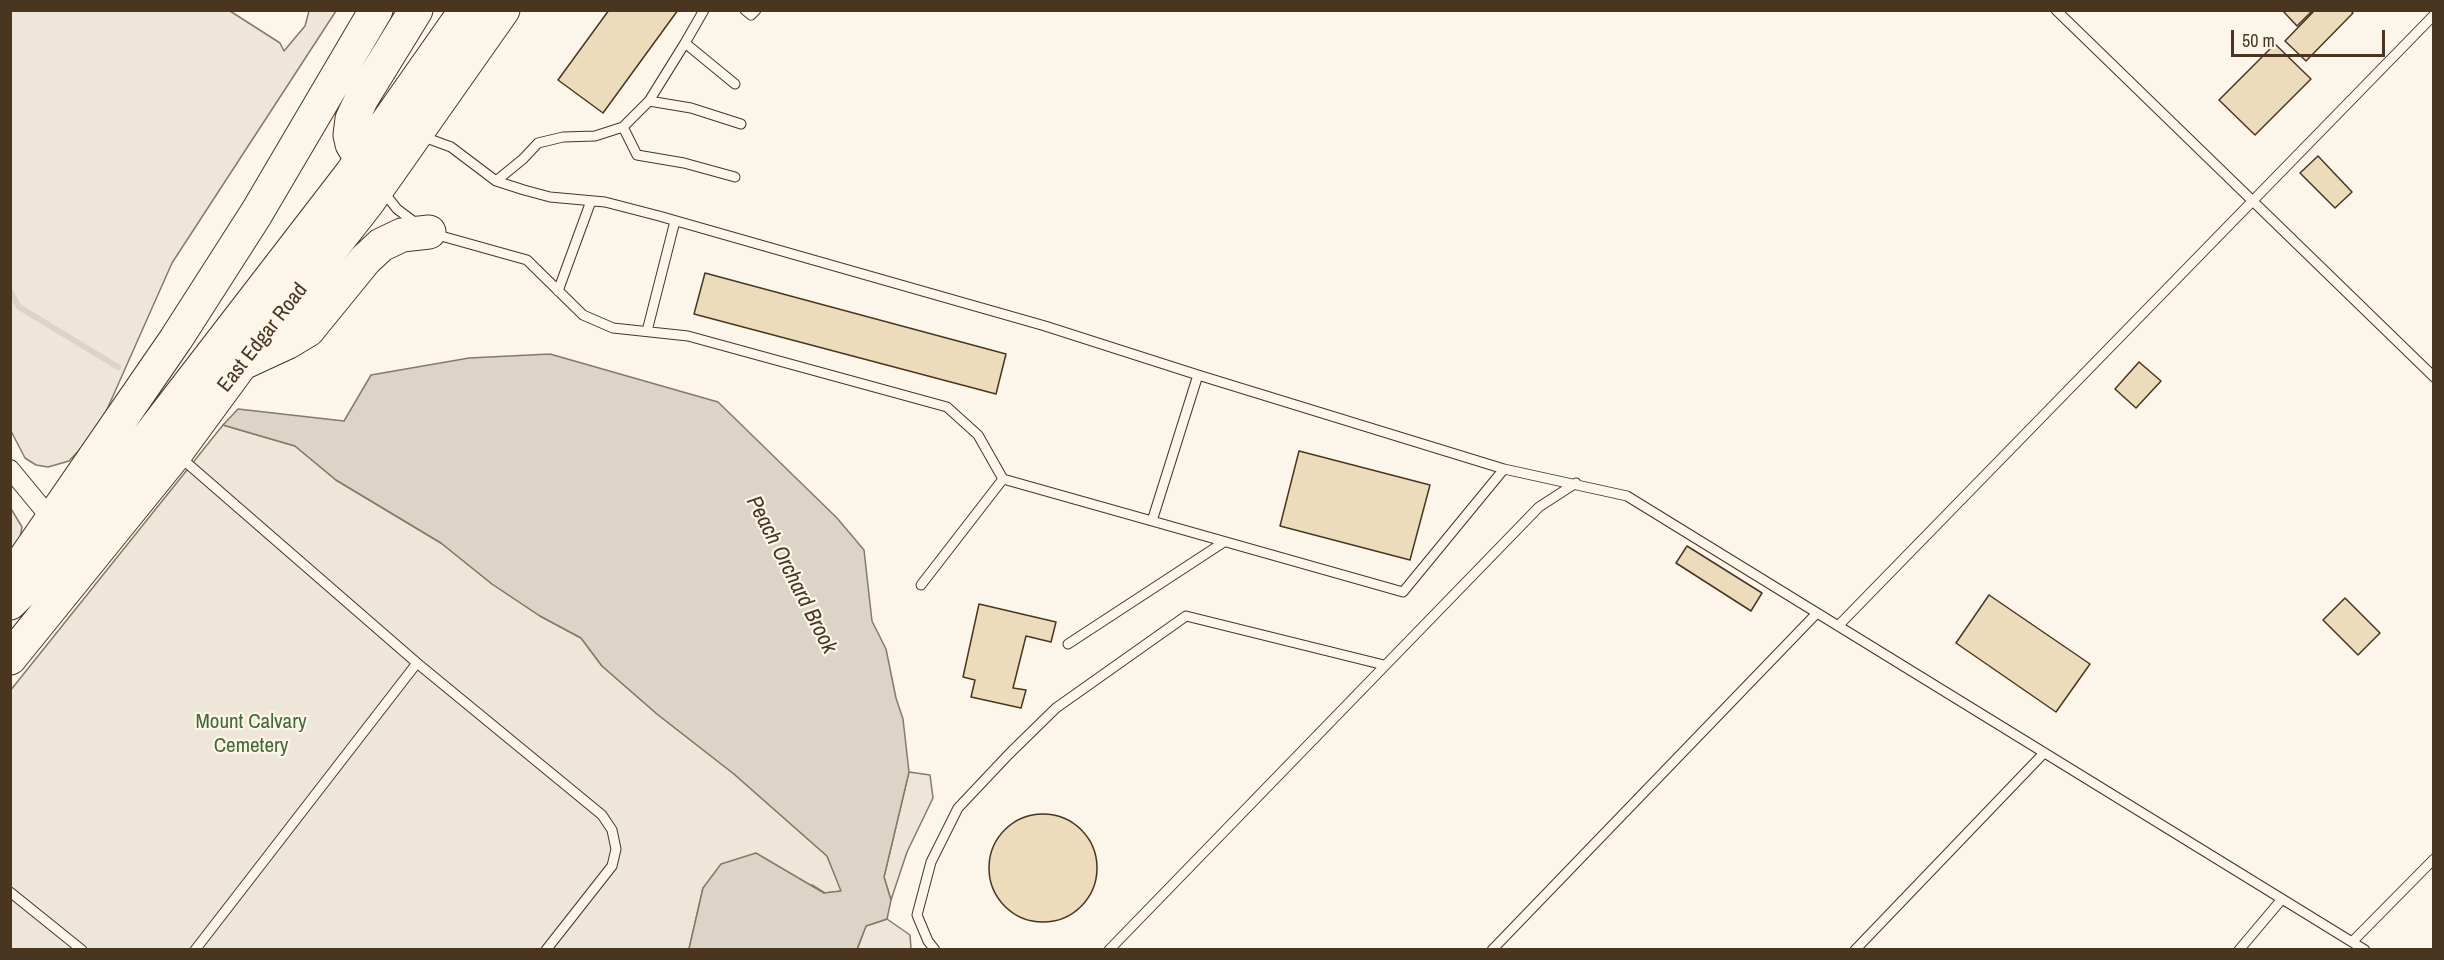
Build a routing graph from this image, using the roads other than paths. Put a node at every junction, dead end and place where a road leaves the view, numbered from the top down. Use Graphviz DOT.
graph roads {
  1 [pos="376,10"];
  2 [pos="416,10"];
  3 [pos="466,10"];
  4 [pos="503,10"];
  5 [pos="704,10"];
  6 [pos="745,10"];
  7 [pos="756,10"];
  8 [pos="2056,10"];
  9 [pos="2433,15"];
  10 [pos="685,43"];
  11 [pos="735,84"];
  12 [pos="649,101"];
  13 [pos="741,124"];
  14 [pos="623,127"];
  15 [pos="401,131"];
  16 [pos="361,160"];
  17 [pos="735,177"];
  18 [pos="496,181"];
  19 [pos="379,187"];
  20 [pos="591,201"];
  21 [pos="2252,202"];
  22 [pos="675,221"];
  23 [pos="429,232"];
  24 [pos="558,291"];
  25 [pos="646,331"];
  26 [pos="243,363"];
  27 [pos="1198,375"];
  28 [pos="2433,377"];
  29 [pos="176,453"];
  30 [pos="10,468"];
  31 [pos="1504,469"];
  32 [pos="1003,479"];
  33 [pos="1576,483"];
  34 [pos="53,521"];
  35 [pos="1152,521"];
  36 [pos="1224,542"];
  37 [pos="10,580"];
  38 [pos="921,585"];
  39 [pos="10,603"];
  40 [pos="1817,613"];
  41 [pos="1838,626"];
  42 [pos="1068,644"];
  43 [pos="10,658"];
  44 [pos="417,663"];
  45 [pos="1384,665"];
  46 [pos="2044,753"];
  47 [pos="2433,858"];
  48 [pos="10,892"];
  49 [pos="2282,899"];
  50 [pos="2352,942"];
  51 [pos="82,950"];
  52 [pos="195,950"];
  53 [pos="546,950"];
  54 [pos="935,950"];
  55 [pos="1109,950"];
  56 [pos="1492,950"];
  57 [pos="1855,950"];
  58 [pos="2239,950"];
  59 [pos="2365,950"];
  1 -- 34 [label="highway"];
  2 -- 16 [label="highway"];
  3 -- 15 [label="highway"];
  4 -- 15 [label="highway, East Edgar Road"];
  5 -- 10 [label="lane"];
  6 -- 7 [label="lane"];
  8 -- 21 [label="lane"];
  9 -- 21 [label="lane"];
  10 -- 11 [label="lane"];
  10 -- 12 [label="lane"];
  12 -- 13 [label="lane"];
  12 -- 14 [label="lane"];
  14 -- 17 [label="lane"];
  14 -- 18 [label="lane"];
  15 -- 16 [label="highway"];
  15 -- 18 [label="lane"];
  15 -- 19 [label="highway, East Edgar Road"];
  16 -- 19 [label="highway"];
  16 -- 39 [label="highway"];
  18 -- 20 [label="lane"];
  19 -- 23 [label="lane"];
  19 -- 26 [label="highway, East Edgar Road"];
  20 -- 22 [label="lane"];
  20 -- 24 [label="lane"];
  21 -- 28 [label="lane"];
  21 -- 41 [label="lane"];
  22 -- 25 [label="lane"];
  22 -- 27 [label="lane"];
  23 -- 24 [label="lane"];
  23 -- 26 [label="highway"];
  24 -- 25 [label="lane"];
  25 -- 32 [label="lane"];
  26 -- 29 [label="highway, East Edgar Road"];
  27 -- 31 [label="lane"];
  27 -- 35 [label="lane"];
  29 -- 43 [label="highway, East Edgar Road"];
  29 -- 44 [label="lane"];
  30 -- 34 [label="street"];
  31 -- 33 [label="lane"];
  31 -- 36 [label="lane"];
  32 -- 35 [label="lane"];
  32 -- 38 [label="lane"];
  33 -- 40 [label="lane"];
  33 -- 45 [label="lane"];
  34 -- 37 [label="highway"];
  35 -- 36 [label="lane"];
  36 -- 42 [label="lane"];
  40 -- 41 [label="lane"];
  40 -- 56 [label="lane"];
  41 -- 46 [label="lane"];
  44 -- 52 [label="lane"];
  44 -- 53 [label="lane"];
  45 -- 54 [label="lane"];
  45 -- 55 [label="lane"];
  46 -- 49 [label="lane"];
  46 -- 57 [label="lane"];
  47 -- 50 [label="lane"];
  48 -- 51 [label="lane"];
  49 -- 50 [label="lane"];
  49 -- 58 [label="lane"];
  50 -- 59 [label="lane"];
}
